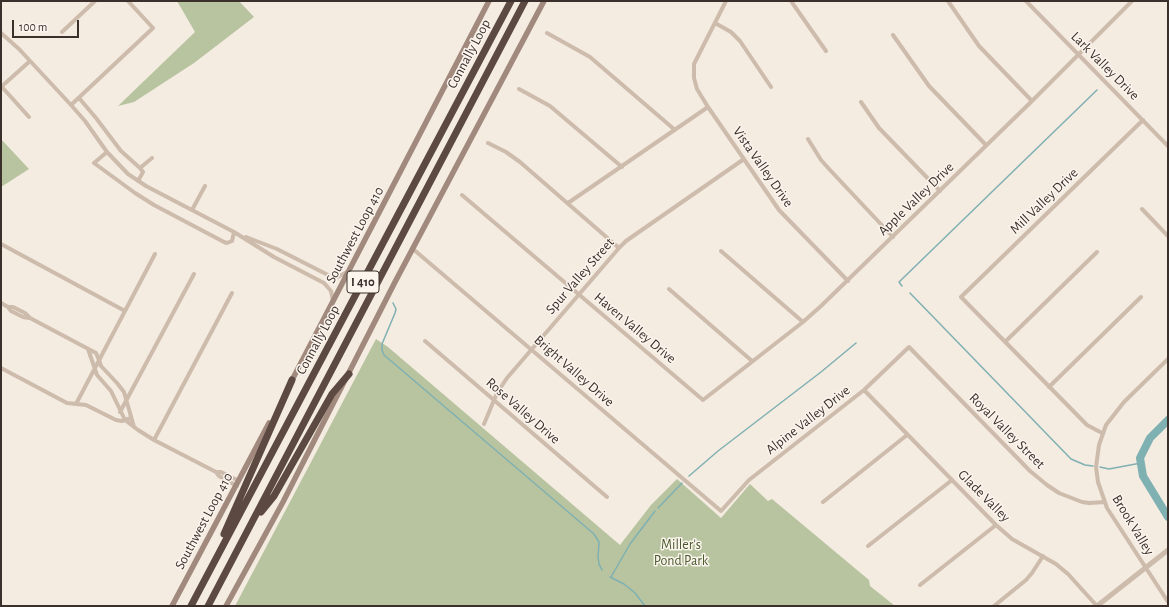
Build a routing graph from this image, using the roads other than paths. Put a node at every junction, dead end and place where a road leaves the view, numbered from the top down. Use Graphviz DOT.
graph roads {
  1 [pos="95,1"];
  2 [pos="128,1"];
  3 [pos="489,1"];
  4 [pos="512,1"];
  5 [pos="525,1"];
  6 [pos="544,1"];
  7 [pos="726,1"];
  8 [pos="791,1"];
  9 [pos="948,1"];
  10 [pos="1026,1"];
  11 [pos="1132,1"];
  12 [pos="715,22"];
  13 [pos="62,32"];
  14 [pos="1,33"];
  15 [pos="547,33"];
  16 [pos="894,35"];
  17 [pos="826,51"];
  18 [pos="1078,55"];
  19 [pos="30,61"];
  20 [pos="1,87"];
  21 [pos="771,87"];
  22 [pos="519,89"];
  23 [pos="79,98"];
  24 [pos="1032,101"];
  25 [pos="861,102"];
  26 [pos="71,105"];
  27 [pos="708,107"];
  28 [pos="29,117"];
  29 [pos="1143,120"];
  30 [pos="675,130"];
  31 [pos="808,139"];
  32 [pos="488,143"];
  33 [pos="986,145"];
  34 [pos="1168,146"];
  35 [pos="107,152"];
  36 [pos="152,158"];
  37 [pos="744,159"];
  38 [pos="622,167"];
  39 [pos="140,168"];
  40 [pos="138,181"];
  41 [pos="205,186"];
  42 [pos="940,191"];
  43 [pos="462,195"];
  44 [pos="568,204"];
  45 [pos="1142,209"];
  46 [pos="192,210"];
  47 [pos="234,232"];
  48 [pos="1168,236"];
  49 [pos="893,237"];
  50 [pos="1,244"];
  51 [pos="413,248"];
  52 [pos="619,248"];
  53 [pos="721,251"];
  54 [pos="1096,252"];
  55 [pos="155,254"];
  56 [pos="299,260"];
  57 [pos="295,268"];
  58 [pos="349,271"];
  59 [pos="194,274"];
  60 [pos="848,281"];
  61 [pos="669,288"];
  62 [pos="232,293"];
  63 [pos="578,295"];
  64 [pos="1141,297"];
  65 [pos="333,302"];
  66 [pos="1,303"];
  67 [pos="125,311"];
  68 [pos="803,322"];
  69 [pos="425,341"];
  70 [pos="1006,341"];
  71 [pos="909,347"];
  72 [pos="88,349"];
  73 [pos="531,349"];
  74 [pos="1168,359"];
  75 [pos="100,360"];
  76 [pos="752,361"];
  77 [pos="1,368"];
  78 [pos="95,368"];
  79 [pos="349,374"];
  80 [pos="292,380"];
  81 [pos="1050,387"];
  82 [pos="864,390"];
  83 [pos="126,400"];
  84 [pos="494,400"];
  85 [pos="703,400"];
  86 [pos="76,404"];
  87 [pos="120,412"];
  88 [pos="131,418"];
  89 [pos="125,420"];
  90 [pos="484,424"];
  91 [pos="134,427"];
  92 [pos="1102,434"];
  93 [pos="907,435"];
  94 [pos="154,440"];
  95 [pos="952,480"];
  96 [pos="238,484"];
  97 [pos="607,497"];
  98 [pos="823,502"];
  99 [pos="1105,502"];
  100 [pos="721,511"];
  101 [pos="996,525"];
  102 [pos="249,527"];
  103 [pos="868,546"];
  104 [pos="1168,550"];
  105 [pos="1043,556"];
  106 [pos="214,563"];
  107 [pos="1146,567"];
  108 [pos="920,585"];
  109 [pos="1168,602"];
  110 [pos="172,606"];
  111 [pos="191,606"];
  112 [pos="208,606"];
  113 [pos="226,606"];
  114 [pos="994,606"];
  115 [pos="1097,606"];
  1 -- 13 [label="street"];
  2 -- 23 [label="street"];
  3 -- 58 [label="main road, Southwest Loop 410"];
  4 -- 106 [label="highway, Connally Loop / I 410"];
  5 -- 102 [label="highway, Connally Loop / I 410"];
  6 -- 51 [label="main road"];
  7 -- 12 [label="street, Vista Valley Drive"];
  8 -- 17 [label="street"];
  9 -- 24 [label="street"];
  10 -- 18 [label="street, Lark Valley Drive"];
  11 -- 18 [label="street, Apple Valley Drive"];
  12 -- 21 [label="street"];
  12 -- 27 [label="street, Vista Valley Drive"];
  14 -- 19 [label="street"];
  15 -- 30 [label="street"];
  16 -- 33 [label="street"];
  18 -- 24 [label="street, Apple Valley Drive"];
  18 -- 29 [label="street, Lark Valley Drive"];
  19 -- 20 [label="street"];
  19 -- 26 [label="street"];
  20 -- 28 [label="street"];
  22 -- 38 [label="street"];
  23 -- 26 [label="street"];
  23 -- 39 [label="street"];
  24 -- 33 [label="street, Apple Valley Drive"];
  25 -- 42 [label="street"];
  26 -- 35 [label="street"];
  27 -- 30 [label="street"];
  27 -- 37 [label="street, Vista Valley Drive"];
  29 -- 34 [label="street, Lark Valley Drive"];
  29 -- 70 [label="street, Mill Valley Drive"];
  30 -- 38 [label="street"];
  31 -- 49 [label="street"];
  32 -- 44 [label="street"];
  33 -- 42 [label="street, Apple Valley Drive"];
  35 -- 40 [label="street"];
  35 -- 47 [label="street"];
  36 -- 39 [label="street"];
  37 -- 52 [label="street, Spur Valley Street"];
  37 -- 60 [label="street, Vista Valley Drive"];
  38 -- 44 [label="street"];
  39 -- 40 [label="street"];
  40 -- 46 [label="street"];
  41 -- 46 [label="street"];
  42 -- 49 [label="street, Apple Valley Drive"];
  43 -- 63 [label="street, Haven Valley Drive"];
  44 -- 52 [label="street"];
  45 -- 48 [label="street"];
  46 -- 47 [label="street"];
  47 -- 56 [label="street"];
  47 -- 57 [label="street"];
  49 -- 60 [label="street, Apple Valley Drive"];
  50 -- 67 [label="street"];
  51 -- 73 [label="street, Bright Valley Drive"];
  51 -- 79 [label="main road"];
  52 -- 63 [label="street, Spur Valley Street"];
  53 -- 68 [label="street"];
  54 -- 70 [label="street"];
  55 -- 67 [label="street"];
  56 -- 57 [label="street"];
  56 -- 58 [label="street"];
  57 -- 65 [label="street"];
  58 -- 65 [label="main road, Southwest Loop 410"];
  59 -- 83 [label="street"];
  60 -- 68 [label="street, Apple Valley Drive"];
  61 -- 76 [label="street"];
  62 -- 94 [label="street"];
  63 -- 73 [label="street, Spur Valley Street"];
  63 -- 85 [label="street, Haven Valley Drive"];
  64 -- 81 [label="street"];
  65 -- 80 [label="main road, Southwest Loop 410"];
  66 -- 72 [label="street"];
  67 -- 75 [label="street"];
  68 -- 76 [label="street, Apple Valley Drive"];
  69 -- 84 [label="street, Rose Valley Drive"];
  70 -- 81 [label="street"];
  71 -- 82 [label="street, Alpine Valley Drive"];
  71 -- 99 [label="street, Royal Valley Street"];
  72 -- 75 [label="street"];
  72 -- 78 [label="street"];
  73 -- 84 [label="street, Spur Valley Street"];
  73 -- 100 [label="street, Bright Valley Drive"];
  74 -- 92 [label="street, Brook Valley"];
  75 -- 78 [label="street"];
  75 -- 83 [label="street"];
  76 -- 85 [label="street, Apple Valley Drive"];
  77 -- 86 [label="street"];
  78 -- 86 [label="street"];
  78 -- 87 [label="street"];
  79 -- 102 [label="highway"];
  79 -- 113 [label="main road"];
  80 -- 96 [label="main road, Southwest Loop 410"];
  80 -- 106 [label="highway"];
  81 -- 92 [label="street"];
  82 -- 93 [label="street, Glade Valley"];
  82 -- 100 [label="street, Alpine Valley Drive"];
  83 -- 87 [label="street"];
  83 -- 88 [label="street"];
  84 -- 90 [label="street, Spur Valley Street"];
  84 -- 97 [label="street, Rose Valley Drive"];
  86 -- 89 [label="street"];
  87 -- 89 [label="street"];
  88 -- 89 [label="street"];
  88 -- 91 [label="street"];
  89 -- 91 [label="street"];
  91 -- 94 [label="street"];
  92 -- 99 [label="street, Brook Valley"];
  93 -- 95 [label="street, Glade Valley"];
  93 -- 98 [label="street"];
  94 -- 96 [label="street"];
  95 -- 101 [label="street, Glade Valley"];
  95 -- 103 [label="street"];
  96 -- 110 [label="main road, Southwest Loop 410"];
  99 -- 107 [label="street, Brook Valley"];
  101 -- 105 [label="street, Glade Valley"];
  101 -- 108 [label="street"];
  102 -- 112 [label="highway, Connally Loop / I 410"];
  104 -- 107 [label="street"];
  105 -- 114 [label="street"];
  105 -- 115 [label="street, Glade Valley"];
  106 -- 111 [label="highway, Connally Loop / I 410"];
  107 -- 109 [label="street, Brook Valley"];
  107 -- 115 [label="street"];
}
